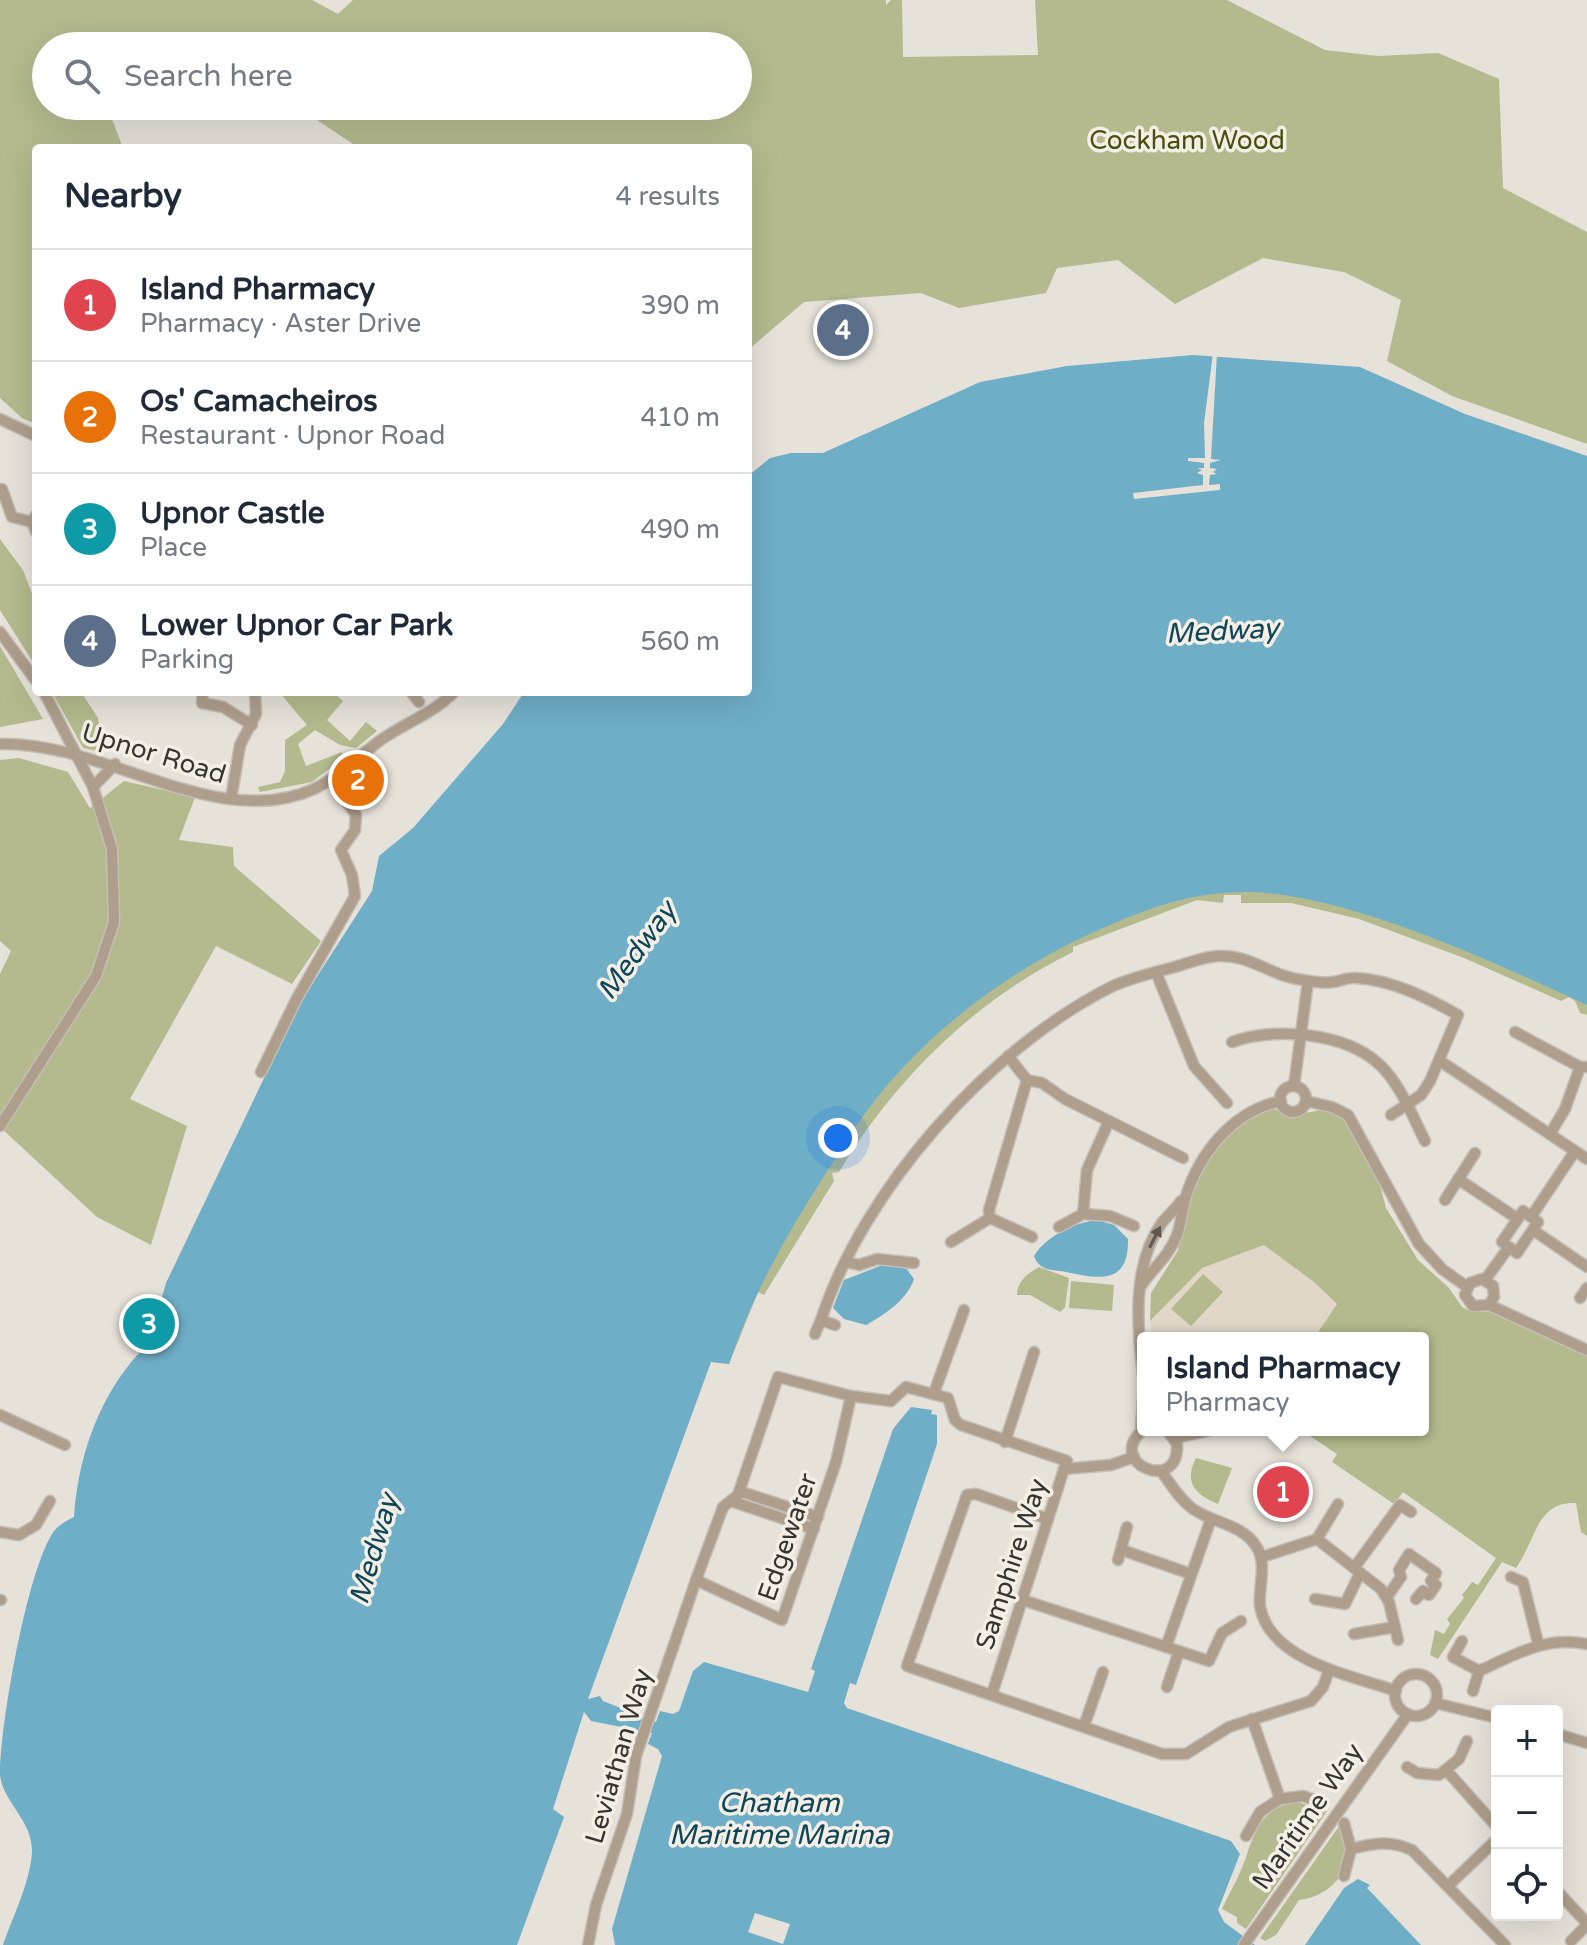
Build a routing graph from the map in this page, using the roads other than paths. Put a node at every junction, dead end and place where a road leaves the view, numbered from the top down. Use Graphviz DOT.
graph roads {
  1 [pos="0,419"];
  2 [pos="32,434"];
  3 [pos="2,489"];
  4 [pos="32,522"];
  5 [pos="0,632"];
  6 [pos="32,676"];
  7 [pos="46,696"];
  8 [pos="203,696"];
  9 [pos="255,696"];
  10 [pos="414,696"];
  11 [pos="448,696"];
  12 [pos="419,702"];
  13 [pos="252,725"];
  14 [pos="0,744"];
  15 [pos="75,752"];
  16 [pos="115,764"];
  17 [pos="331,779"];
  18 [pos="93,787"];
  19 [pos="231,799"];
  20 [pos="1156,972"];
  21 [pos="1308,981"];
  22 [pos="1515,1032"];
  23 [pos="1302,1036"];
  24 [pos="1232,1042"];
  25 [pos="1008,1056"];
  26 [pos="1440,1061"];
  27 [pos="1584,1067"];
  28 [pos="261,1072"];
  29 [pos="1027,1080"];
  30 [pos="1294,1086"];
  31 [pos="1281,1101"];
  32 [pos="1306,1101"];
  33 [pos="1227,1103"];
  34 [pos="1406,1104"];
  35 [pos="1391,1115"];
  36 [pos="1109,1121"];
  37 [pos="0,1126"];
  38 [pos="1550,1134"];
  39 [pos="1425,1141"];
  40 [pos="1575,1151"];
  41 [pos="1475,1153"];
  42 [pos="1183,1158"];
  43 [pos="1587,1159"];
  44 [pos="1458,1179"];
  45 [pos="1186,1196"];
  46 [pos="1445,1200"];
  47 [pos="1083,1214"];
  48 [pos="1531,1217"];
  49 [pos="990,1218"];
  50 [pos="1518,1219"];
  51 [pos="1134,1226"];
  52 [pos="1059,1227"];
  53 [pos="1533,1230"];
  54 [pos="1032,1237"];
  55 [pos="951,1242"];
  56 [pos="1509,1247"];
  57 [pos="847,1262"];
  58 [pos="914,1263"];
  59 [pos="1587,1267"];
  60 [pos="1485,1280"];
  61 [pos="1141,1286"];
  62 [pos="1467,1287"];
  63 [pos="1587,1288"];
  64 [pos="1580,1298"];
  65 [pos="1489,1305"];
  66 [pos="964,1310"];
  67 [pos="821,1320"];
  68 [pos="835,1325"];
  69 [pos="1139,1332"];
  70 [pos="815,1334"];
  71 [pos="1587,1350"];
  72 [pos="1034,1352"];
  73 [pos="934,1393"];
  74 [pos="851,1396"];
  75 [pos="0,1415"];
  76 [pos="1138,1436"];
  77 [pos="1171,1436"];
  78 [pos="1001,1440"];
  79 [pos="65,1445"];
  80 [pos="1134,1457"];
  81 [pos="1064,1469"];
  82 [pos="1161,1471"];
  83 [pos="739,1491"];
  84 [pos="50,1501"];
  85 [pos="731,1501"];
  86 [pos="1338,1504"];
  87 [pos="1411,1512"];
  88 [pos="818,1517"];
  89 [pos="1048,1519"];
  90 [pos="1211,1519"];
  91 [pos="1127,1527"];
  92 [pos="814,1529"];
  93 [pos="0,1532"];
  94 [pos="1317,1539"];
  95 [pos="1262,1557"];
  96 [pos="1357,1571"];
  97 [pos="1191,1574"];
  98 [pos="1511,1577"];
  99 [pos="696,1580"];
  100 [pos="1387,1597"];
  101 [pos="1315,1599"];
  102 [pos="1416,1599"];
  103 [pos="1023,1600"];
  104 [pos="1241,1621"];
  105 [pos="1395,1627"];
  106 [pos="1354,1634"];
  107 [pos="1398,1640"];
  108 [pos="1462,1641"];
  109 [pos="1538,1643"];
  110 [pos="1587,1644"];
  111 [pos="1166,1647"];
  112 [pos="1179,1651"];
  113 [pos="1329,1670"];
  114 [pos="1479,1671"];
  115 [pos="1103,1672"];
  116 [pos="1167,1687"];
  117 [pos="1396,1691"];
  118 [pos="1473,1691"];
  119 [pos="992,1694"];
  120 [pos="1435,1703"];
  121 [pos="1408,1714"];
  122 [pos="1491,1717"];
  123 [pos="1252,1719"];
  124 [pos="1084,1726"];
  125 [pos="1563,1736"];
  126 [pos="1467,1741"];
  127 [pos="1587,1743"];
  128 [pos="1407,1767"];
  129 [pos="1447,1771"];
  130 [pos="1280,1799"];
  131 [pos="1323,1803"];
  132 [pos="1491,1820"];
  133 [pos="1344,1823"];
  134 [pos="1246,1836"];
  135 [pos="1491,1845"];
  136 [pos="1351,1849"];
  137 [pos="1344,1876"];
  138 [pos="1448,1886"];
  139 [pos="1563,1898"];
  140 [pos="1587,1924"];
  141 [pos="1571,1941"];
  142 [pos="588,1945"];
  143 [pos="1244,1945"];
  144 [pos="1505,1945"];
  1 -- 2 [label="street"];
  3 -- 4 [label="street"];
  5 -- 6 [label="street"];
  7 -- 15 [label="street"];
  8 -- 13 [label="street"];
  9 -- 13 [label="street"];
  10 -- 12 [label="street"];
  11 -- 17 [label="street, Upnor Road"];
  13 -- 19 [label="street"];
  14 -- 15 [label="street, Upnor Road"];
  15 -- 16 [label="street, Upnor Road"];
  15 -- 18 [label="street"];
  16 -- 18 [label="street"];
  16 -- 19 [label="street, Upnor Road"];
  17 -- 19 [label="street, Upnor Road"];
  17 -- 28 [label="street"];
  18 -- 37 [label="street"];
  20 -- 21 [label="street"];
  20 -- 25 [label="street"];
  20 -- 33 [label="street"];
  21 -- 23 [label="street"];
  21 -- 26 [label="street"];
  22 -- 27 [label="street"];
  23 -- 24 [label="street"];
  23 -- 30 [label="street"];
  23 -- 34 [label="street"];
  25 -- 29 [label="street"];
  25 -- 57 [label="street"];
  26 -- 34 [label="street"];
  26 -- 38 [label="street"];
  27 -- 38 [label="street"];
  29 -- 36 [label="street"];
  29 -- 49 [label="street"];
  30 -- 31 [label="street"];
  30 -- 32 [label="street"];
  31 -- 32 [label="street"];
  31 -- 45 [label="street"];
  32 -- 62 [label="street"];
  34 -- 35 [label="street"];
  34 -- 39 [label="street"];
  36 -- 42 [label="street"];
  36 -- 47 [label="street"];
  38 -- 40 [label="street"];
  40 -- 43 [label="street"];
  40 -- 48 [label="street"];
  41 -- 44 [label="street"];
  44 -- 46 [label="street"];
  44 -- 50 [label="street"];
  45 -- 61 [label="street"];
  61 -- 45 [label="street, one-way"];
  47 -- 51 [label="street"];
  47 -- 52 [label="street"];
  48 -- 50 [label="street"];
  48 -- 53 [label="street"];
  49 -- 54 [label="street"];
  49 -- 55 [label="street"];
  50 -- 56 [label="street"];
  53 -- 56 [label="street"];
  53 -- 59 [label="street"];
  56 -- 60 [label="street"];
  57 -- 58 [label="street"];
  57 -- 67 [label="street"];
  60 -- 62 [label="street"];
  60 -- 65 [label="street"];
  61 -- 69 [label="street"];
  62 -- 65 [label="street"];
  63 -- 64 [label="street"];
  65 -- 71 [label="street"];
  66 -- 73 [label="street"];
  67 -- 68 [label="street"];
  67 -- 70 [label="street"];
  72 -- 78 [label="street"];
  73 -- 74 [label="street"];
  73 -- 78 [label="street"];
  74 -- 83 [label="street"];
  74 -- 88 [label="street, Edgewater"];
  75 -- 79 [label="street"];
  76 -- 80 [label="street"];
  77 -- 82 [label="street"];
  78 -- 81 [label="street"];
  80 -- 81 [label="street, Samphire Way"];
  80 -- 82 [label="street"];
  81 -- 89 [label="street, Samphire Way"];
  82 -- 90 [label="street"];
  83 -- 85 [label="street"];
  83 -- 88 [label="street"];
  84 -- 93 [label="street"];
  85 -- 92 [label="street"];
  85 -- 99 [label="street"];
  86 -- 94 [label="street"];
  87 -- 96 [label="street"];
  88 -- 92 [label="street, Edgewater"];
  89 -- 103 [label="street, Samphire Way"];
  89 -- 119 [label="street"];
  90 -- 95 [label="street"];
  90 -- 97 [label="street"];
  91 -- 97 [label="street"];
  92 -- 99 [label="street, Edgewater"];
  94 -- 95 [label="street"];
  94 -- 96 [label="street"];
  95 -- 113 [label="street"];
  96 -- 100 [label="street"];
  96 -- 101 [label="street"];
  97 -- 111 [label="street"];
  98 -- 109 [label="street"];
  99 -- 142 [label="street, Leviathan Way"];
  100 -- 102 [label="street"];
  100 -- 105 [label="street"];
  103 -- 111 [label="street"];
  103 -- 119 [label="street, Samphire Way"];
  104 -- 112 [label="street"];
  105 -- 106 [label="street"];
  105 -- 107 [label="street"];
  108 -- 114 [label="street"];
  109 -- 110 [label="street"];
  109 -- 114 [label="street"];
  111 -- 112 [label="street"];
  112 -- 116 [label="street"];
  113 -- 117 [label="street"];
  113 -- 123 [label="street"];
  114 -- 118 [label="street"];
  115 -- 124 [label="street"];
  117 -- 120 [label="street"];
  117 -- 121 [label="street"];
  119 -- 124 [label="street"];
  120 -- 121 [label="street"];
  120 -- 122 [label="street"];
  121 -- 143 [label="street, Maritime Way"];
  123 -- 124 [label="street"];
  123 -- 130 [label="street"];
  125 -- 127 [label="street"];
  126 -- 129 [label="street"];
  128 -- 129 [label="street"];
  129 -- 132 [label="street"];
  130 -- 131 [label="street"];
  130 -- 134 [label="street"];
  133 -- 136 [label="street"];
  135 -- 138 [label="street"];
  136 -- 137 [label="street"];
  136 -- 138 [label="street"];
  138 -- 144 [label="street"];
  139 -- 140 [label="street"];
  140 -- 141 [label="street"];
}
